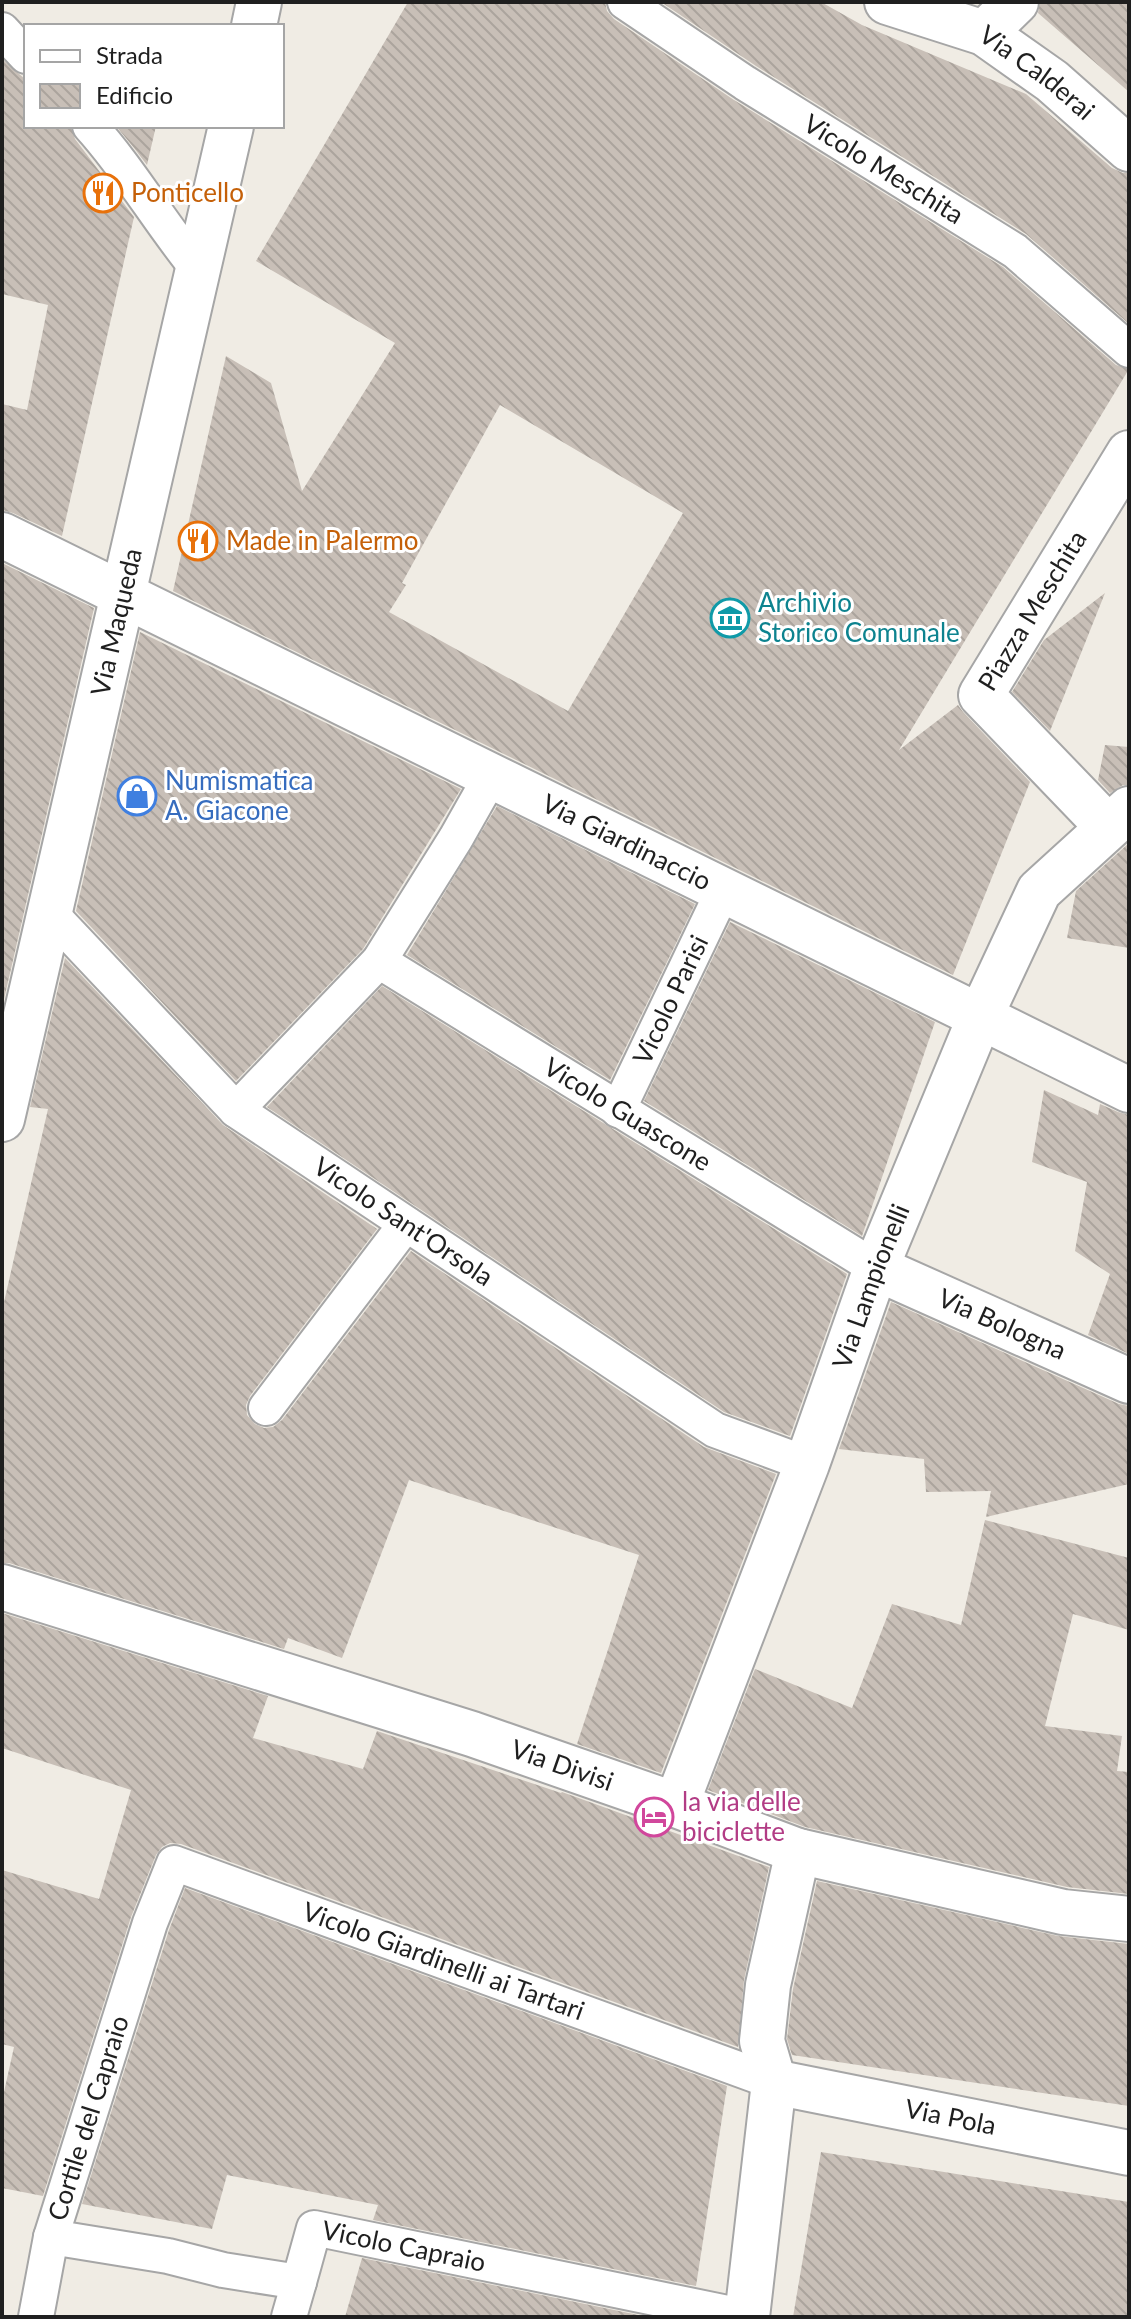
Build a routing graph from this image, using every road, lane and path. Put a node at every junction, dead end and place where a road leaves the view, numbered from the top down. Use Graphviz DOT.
graph roads {
  1 [pos="259,2"];
  2 [pos="625,2"];
  3 [pos="887,2"];
  4 [pos="1016,2"];
  5 [pos="254,24"];
  6 [pos="2,30"];
  7 [pos="984,33"];
  8 [pos="24,54"];
  9 [pos="92,128"];
  10 [pos="231,128"];
  11 [pos="1129,149"];
  12 [pos="198,269"];
  13 [pos="1129,350"];
  14 [pos="1129,453"];
  15 [pos="2,535"];
  16 [pos="123,595"];
  17 [pos="491,776"];
  18 [pos="1119,818"];
  19 [pos="723,891"];
  20 [pos="50,913"];
  21 [pos="379,961"];
  22 [pos="980,1017"];
  23 [pos="10,1051"];
  24 [pos="1129,1090"];
  25 [pos="236,1110"];
  26 [pos="618,1110"];
  27 [pos="2,1119"];
  28 [pos="406,1224"];
  29 [pos="876,1268"];
  30 [pos="1129,1381"];
  31 [pos="266,1408"];
  32 [pos="807,1464"];
  33 [pos="2,1587"];
  34 [pos="676,1805"];
  35 [pos="798,1851"];
  36 [pos="1129,1919"];
  37 [pos="150,1923"];
  38 [pos="774,2082"];
  39 [pos="1129,2153"];
  40 [pos="51,2237"];
  41 [pos="299,2282"];
  42 [pos="36,2317"];
  43 [pos="289,2317"];
  44 [pos="747,2317"];
  1 -- 5 [label="street"];
  2 -- 13 [label="lane, Vicolo Meschita"];
  3 -- 7 [label="street, Via Calderai"];
  4 -- 7 [label="street"];
  6 -- 8 [label="lane"];
  7 -- 11 [label="street, Via Calderai"];
  9 -- 12 [label="lane"];
  10 -- 12 [label="street, Via Maqueda"];
  12 -- 16 [label="street, Via Maqueda"];
  14 -- 18 [label="street, Piazza Meschita"];
  15 -- 16 [label="street, Via Giardinaccio"];
  16 -- 17 [label="street, Via Giardinaccio"];
  16 -- 20 [label="street, Via Maqueda"];
  17 -- 19 [label="street, Via Giardinaccio"];
  17 -- 21 [label="lane"];
  18 -- 22 [label="street, Via Lampionelli"];
  19 -- 22 [label="street, Via Giardinaccio"];
  19 -- 26 [label="lane, Vicolo Parisi"];
  20 -- 23 [label="street, Via Maqueda"];
  20 -- 25 [label="lane, Vicolo Sant'Orsola"];
  21 -- 25 [label="lane"];
  21 -- 26 [label="lane, Vicolo Guascone"];
  22 -- 24 [label="street, Via Giardinaccio"];
  22 -- 29 [label="street, Via Lampionelli"];
  23 -- 27 [label="street, Via Maqueda"];
  25 -- 28 [label="lane, Vicolo Sant'Orsola"];
  26 -- 29 [label="lane, Vicolo Guascone"];
  28 -- 31 [label="lane"];
  28 -- 32 [label="lane, Vicolo Sant'Orsola"];
  29 -- 30 [label="street, Via Bologna"];
  29 -- 32 [label="street, Via Lampionelli"];
  32 -- 34 [label="street, Via Lampionelli"];
  33 -- 34 [label="street, Via Divisi"];
  34 -- 35 [label="street, Via Divisi"];
  35 -- 36 [label="street, Via Divisi"];
  35 -- 38 [label="street"];
  37 -- 38 [label="lane, Vicolo Giardinelli ai Tartari"];
  37 -- 40 [label="lane, Cortile del Capraio"];
  38 -- 39 [label="street, Via Pola"];
  38 -- 44 [label="street"];
  40 -- 41 [label="lane, Vicolo Capraio"];
  40 -- 42 [label="lane, Cortile del Capraio"];
  41 -- 43 [label="lane"];
  41 -- 44 [label="lane, Vicolo Capraio"];
}
